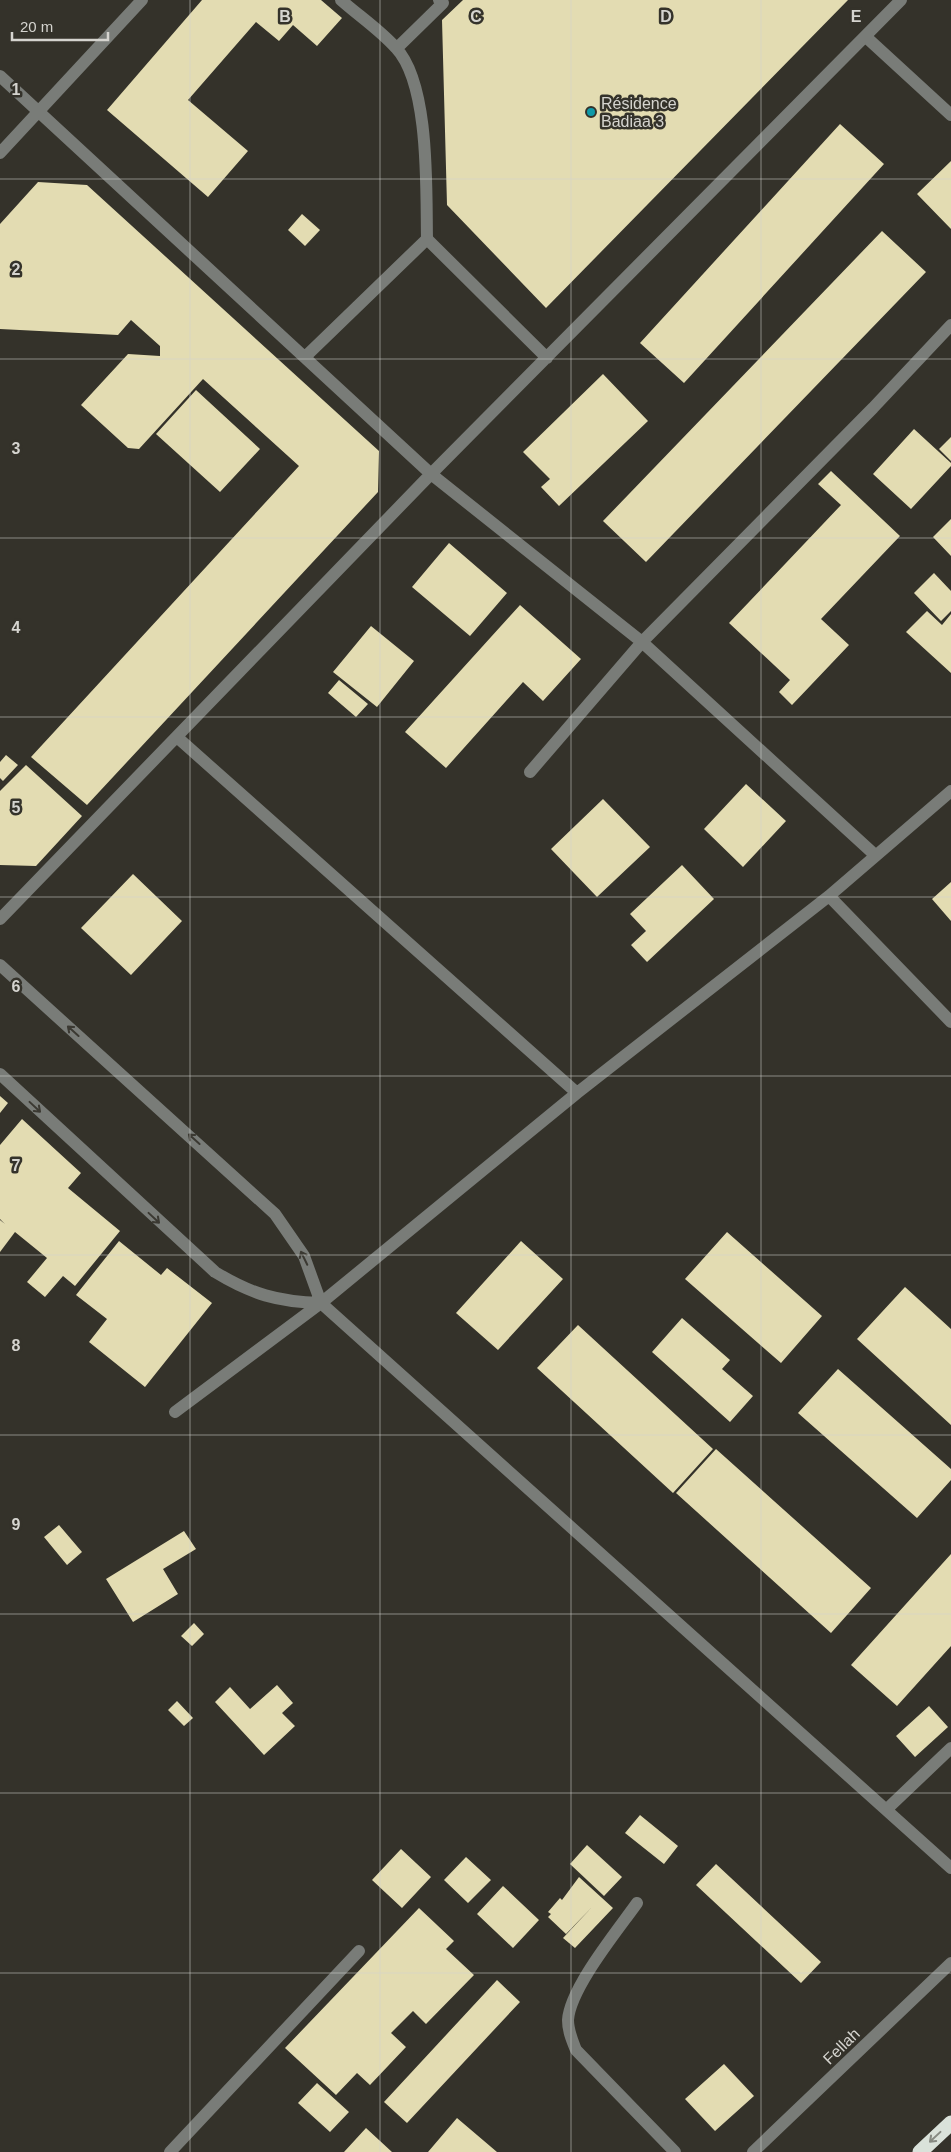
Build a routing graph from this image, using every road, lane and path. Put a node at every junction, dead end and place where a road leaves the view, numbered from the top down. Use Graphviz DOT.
graph roads {
  1 [pos="142,0"];
  2 [pos="341,0"];
  3 [pos="901,0"];
  4 [pos="443,1"];
  5 [pos="866,37"];
  6 [pos="397,48"];
  7 [pos="0,76"];
  8 [pos="39,111"];
  9 [pos="951,115"];
  10 [pos="0,153"];
  11 [pos="427,239"];
  12 [pos="951,325"];
  13 [pos="305,357"];
  14 [pos="547,358"];
  15 [pos="431,474"];
  16 [pos="642,642"];
  17 [pos="178,738"];
  18 [pos="530,772"];
  19 [pos="951,791"];
  20 [pos="875,854"];
  21 [pos="829,896"];
  22 [pos="0,919"];
  23 [pos="0,965"];
  24 [pos="951,1022"];
  25 [pos="0,1074"];
  26 [pos="577,1092"];
  27 [pos="320,1303"];
  28 [pos="175,1412"];
  29 [pos="951,1748"];
  30 [pos="887,1809"];
  31 [pos="951,1868"];
  32 [pos="637,1902"];
  33 [pos="359,1951"];
  34 [pos="951,1963"];
  35 [pos="951,2123"];
  36 [pos="170,2152"];
  37 [pos="675,2152"];
  38 [pos="753,2152"];
  39 [pos="920,2152"];
  1 -- 8 [label="street"];
  2 -- 6 [label="street"];
  3 -- 5 [label="street"];
  4 -- 6 [label="street"];
  5 -- 9 [label="street"];
  5 -- 14 [label="street"];
  6 -- 11 [label="street"];
  7 -- 8 [label="street"];
  8 -- 10 [label="street"];
  8 -- 13 [label="street"];
  11 -- 13 [label="street"];
  11 -- 14 [label="street"];
  12 -- 16 [label="street"];
  13 -- 15 [label="street"];
  14 -- 15 [label="street"];
  15 -- 16 [label="street"];
  15 -- 17 [label="street"];
  16 -- 18 [label="street"];
  16 -- 20 [label="street"];
  17 -- 22 [label="street"];
  17 -- 26 [label="street"];
  19 -- 20 [label="street"];
  20 -- 21 [label="street"];
  21 -- 24 [label="street"];
  21 -- 26 [label="street"];
  27 -- 23 [label="street, one-way"];
  25 -- 27 [label="street, one-way"];
  26 -- 27 [label="street"];
  27 -- 28 [label="street"];
  27 -- 30 [label="street"];
  29 -- 30 [label="street"];
  30 -- 31 [label="street"];
  32 -- 37 [label="street"];
  33 -- 36 [label="street"];
  34 -- 38 [label="street, Fellah"];
  35 -- 39 [label="highway, one-way"];
}
